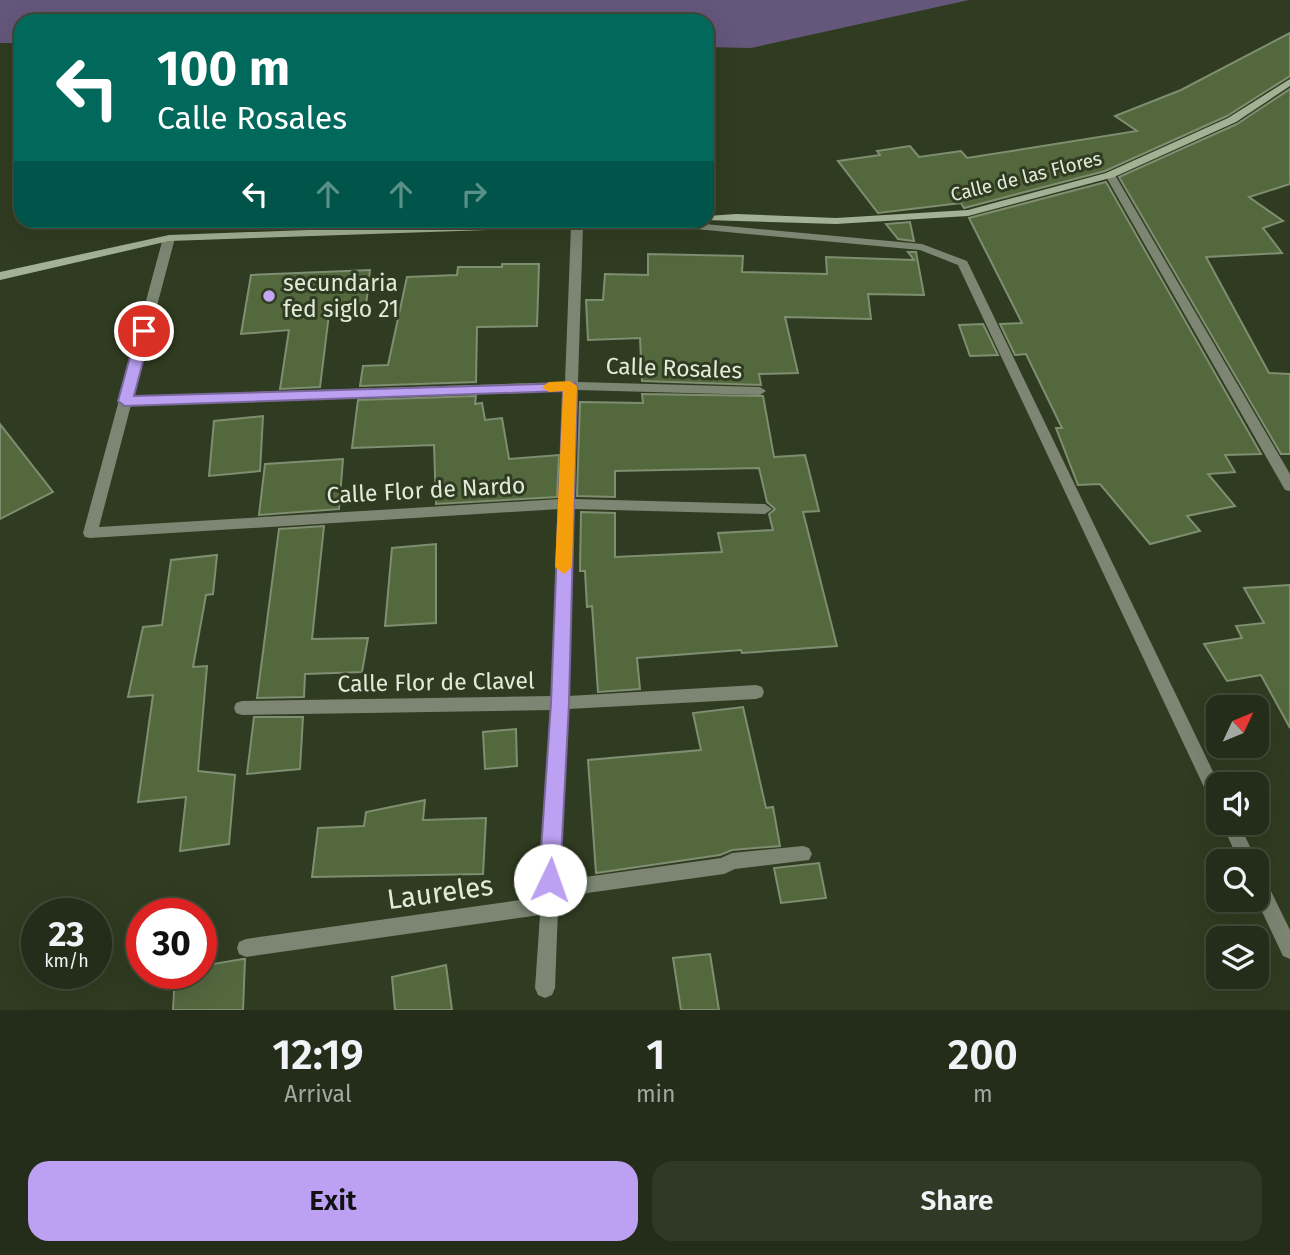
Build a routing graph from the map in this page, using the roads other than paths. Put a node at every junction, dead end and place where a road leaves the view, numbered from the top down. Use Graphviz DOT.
graph roads {
  1 [pos="1290,82"];
  2 [pos="1110,175"];
  3 [pos="714,219"];
  4 [pos="509,228"];
  5 [pos="577,228"];
  6 [pos="714,228"];
  7 [pos="169,238"];
  8 [pos="0,276"];
  9 [pos="570,386"];
  10 [pos="760,391"];
  11 [pos="125,401"];
  12 [pos="1290,486"];
  13 [pos="565,505"];
  14 [pos="765,509"];
  15 [pos="756,692"];
  16 [pos="560,703"];
  17 [pos="242,708"];
  18 [pos="1206,774"];
  19 [pos="803,855"];
  20 [pos="548,905"];
  21 [pos="1269,907"];
  22 [pos="246,948"];
  23 [pos="1290,950"];
  24 [pos="545,988"];
  1 -- 2 [label="street, Calle de las Flores"];
  2 -- 3 [label="street, Calle de las Flores"];
  2 -- 12 [label="street"];
  4 -- 7 [label="street"];
  5 -- 9 [label="street"];
  6 -- 18 [label="street"];
  7 -- 8 [label="street"];
  7 -- 11 [label="street"];
  9 -- 10 [label="street, Calle Rosales"];
  9 -- 11 [label="street, Calle Rosales"];
  9 -- 13 [label="street"];
  11 -- 13 [label="street, Calle Flor de Nardo"];
  13 -- 14 [label="street, Calle Flor de Nardo"];
  13 -- 16 [label="street"];
  15 -- 16 [label="street, Calle Flor de Clavel"];
  16 -- 17 [label="street, Calle Flor de Clavel"];
  16 -- 20 [label="street"];
  19 -- 20 [label="street, Laureles"];
  20 -- 22 [label="street, Laureles"];
  20 -- 24 [label="street"];
  21 -- 23 [label="street"];
}
